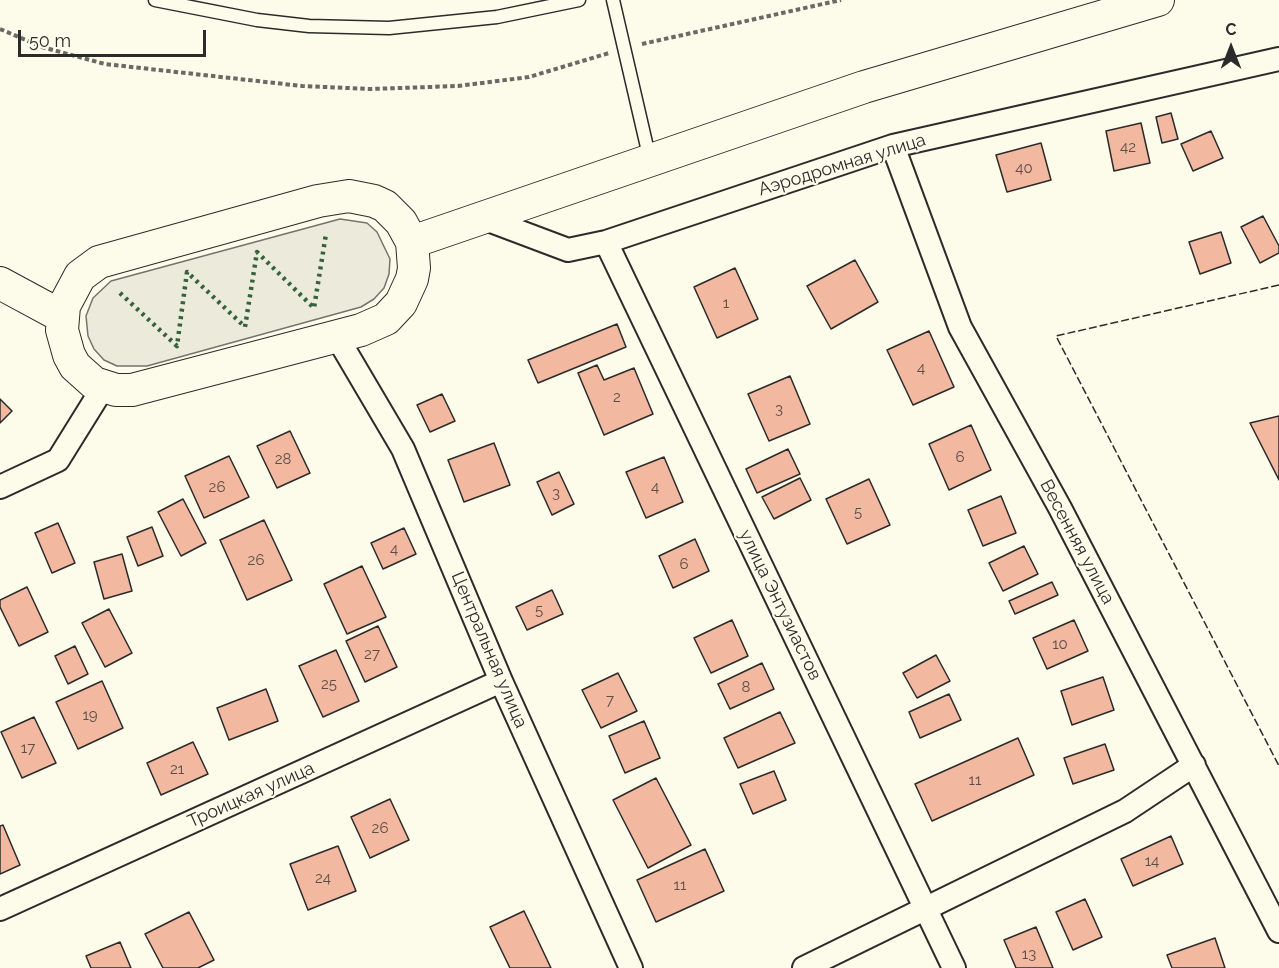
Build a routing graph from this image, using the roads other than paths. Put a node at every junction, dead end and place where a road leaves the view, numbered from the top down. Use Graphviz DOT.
graph roads {
  1 [pos="155,0"];
  2 [pos="579,0"];
  3 [pos="613,0"];
  4 [pos="1158,0"];
  5 [pos="1279,59"];
  6 [pos="893,146"];
  7 [pos="650,160"];
  8 [pos="483,218"];
  9 [pos="412,242"];
  10 [pos="606,242"];
  11 [pos="0,283"];
  12 [pos="63,317"];
  13 [pos="337,337"];
  14 [pos="104,386"];
  15 [pos="0,487"];
  16 [pos="501,681"];
  17 [pos="1194,765"];
  18 [pos="0,909"];
  19 [pos="927,909"];
  20 [pos="1279,931"];
  21 [pos="631,968"];
  22 [pos="804,968"];
  23 [pos="954,968"];
  1 -- 2 [label="lane"];
  3 -- 7 [label="lane"];
  4 -- 7 [label="street"];
  5 -- 6 [label="street, Аэродромная улица"];
  6 -- 10 [label="street, Аэродромная улица"];
  6 -- 17 [label="street, Весенняя улица"];
  7 -- 8 [label="street"];
  8 -- 9 [label="street"];
  8 -- 10 [label="street, Аэродромная улица"];
  9 -- 12 [label="street"];
  9 -- 13 [label="street"];
  10 -- 19 [label="street, улица Энтузиастов"];
  11 -- 12 [label="street"];
  12 -- 14 [label="street"];
  13 -- 14 [label="street"];
  13 -- 16 [label="street, Центральная улица"];
  14 -- 15 [label="street"];
  16 -- 18 [label="street, Троицкая улица"];
  16 -- 21 [label="street, Центральная улица"];
  17 -- 19 [label="street"];
  17 -- 20 [label="street, Весенняя улица"];
  19 -- 22 [label="street"];
  19 -- 23 [label="street, улица Энтузиастов"];
}
